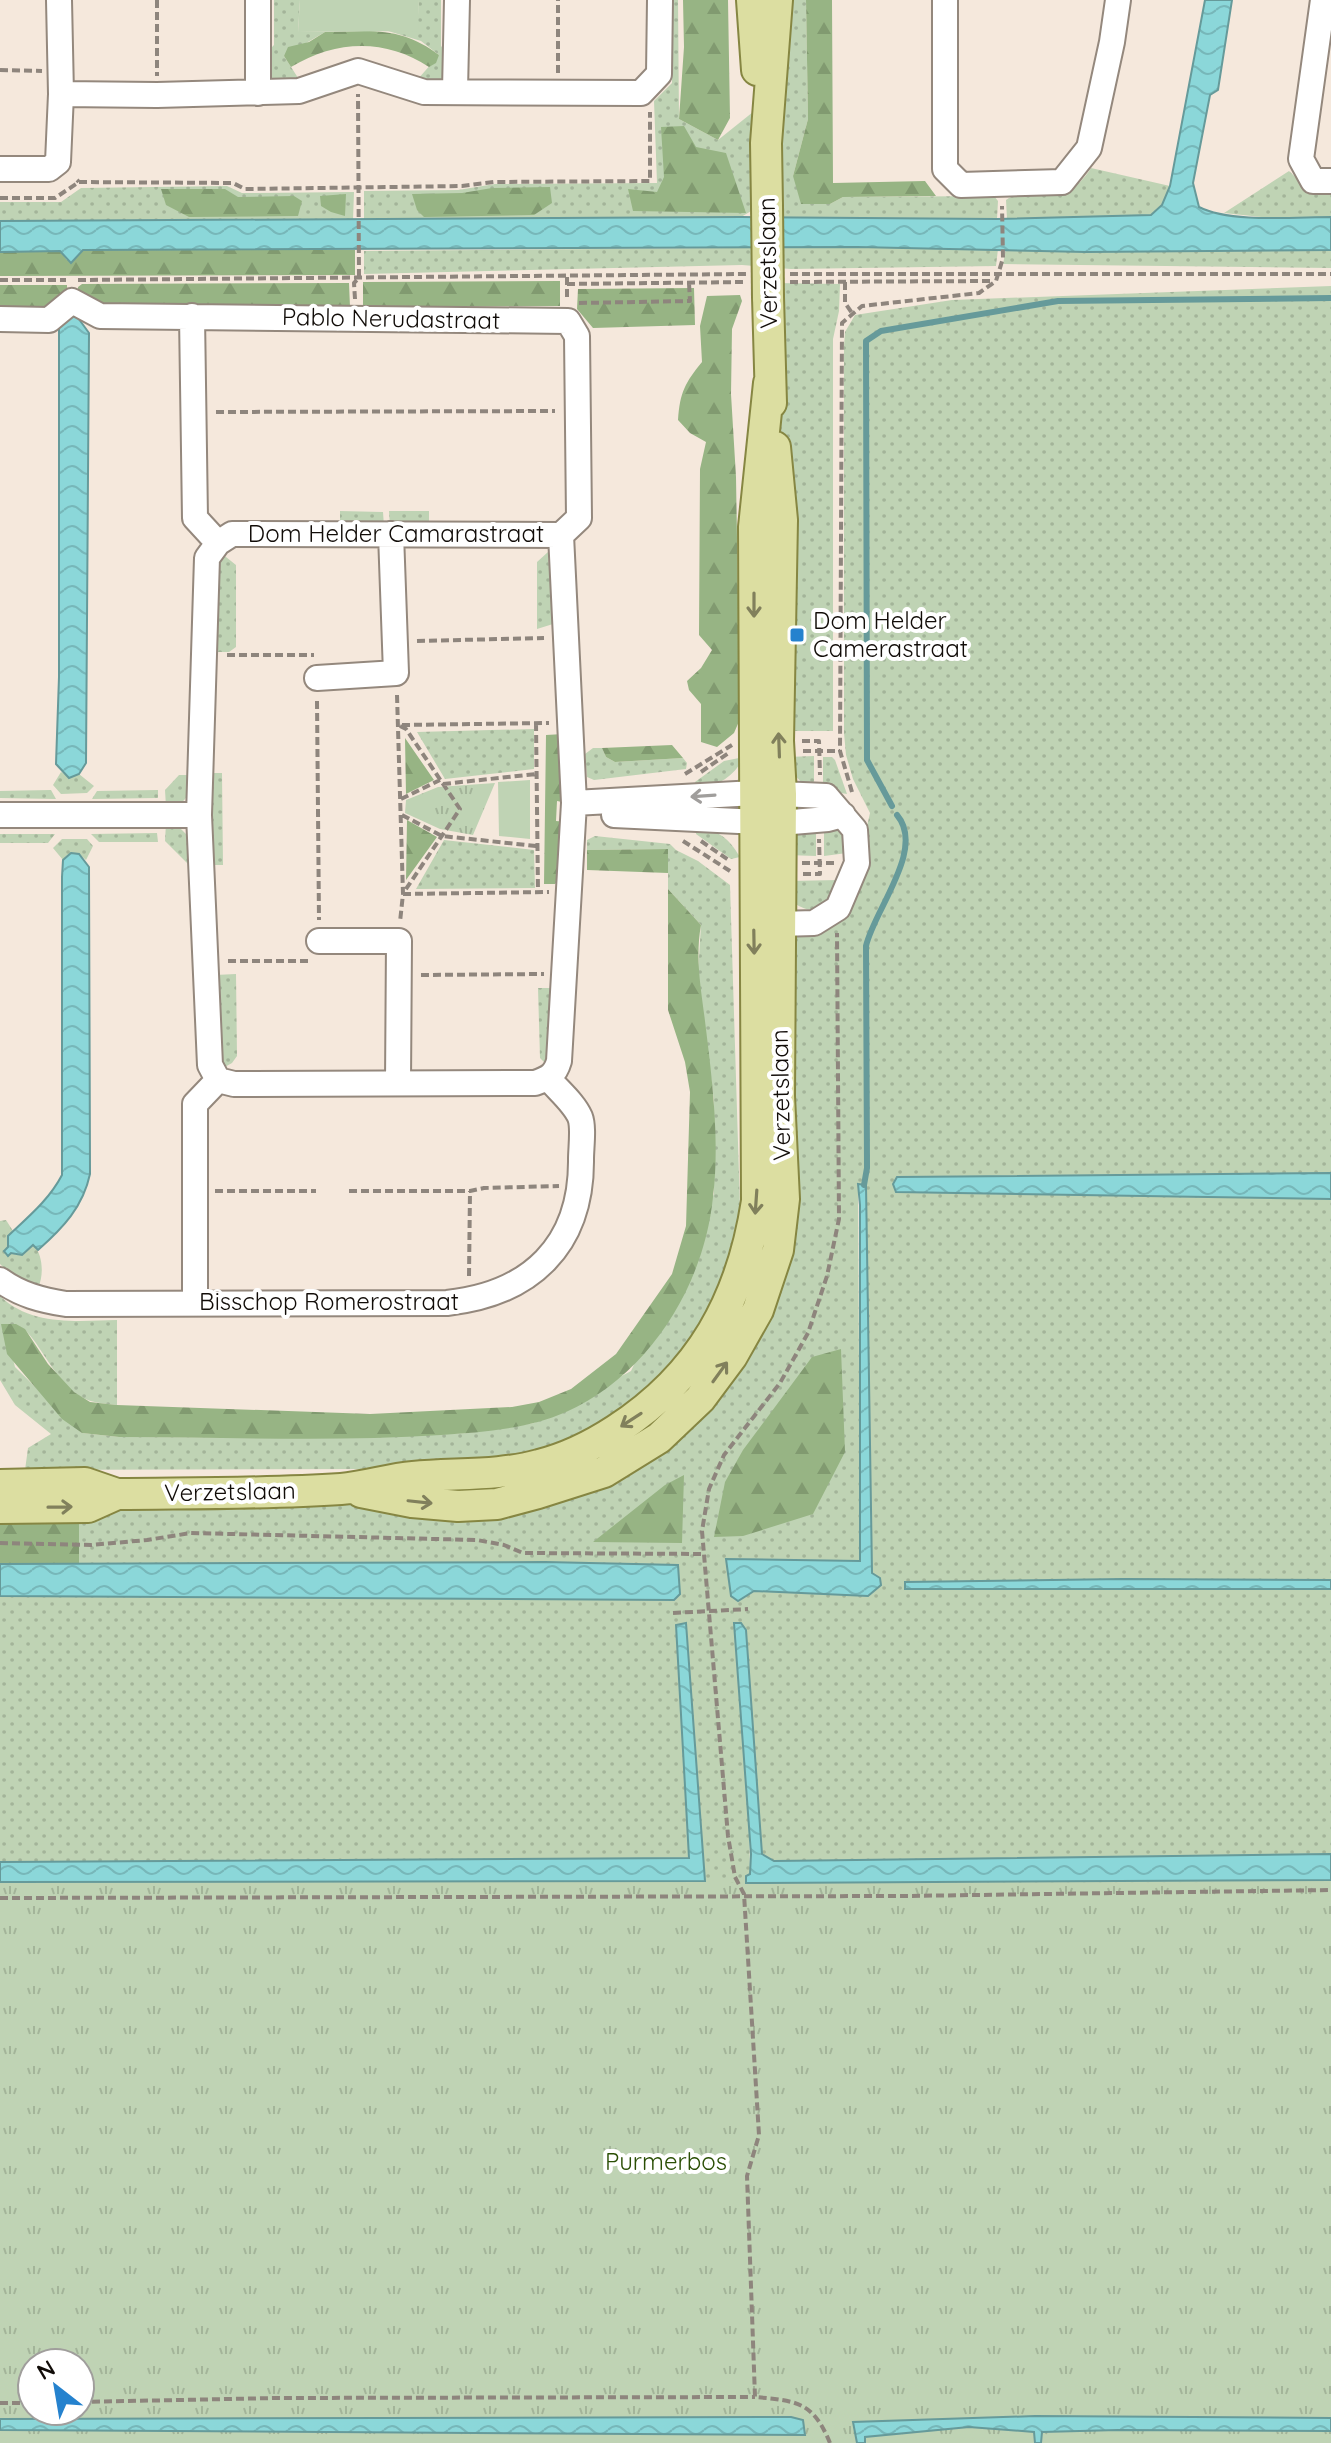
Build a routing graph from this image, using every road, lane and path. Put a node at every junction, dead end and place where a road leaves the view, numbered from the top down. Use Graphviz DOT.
graph roads {
  1 [pos="59,0"];
  2 [pos="157,0"];
  3 [pos="258,0"];
  4 [pos="457,0"];
  5 [pos="558,0"];
  6 [pos="660,0"];
  7 [pos="752,0"];
  8 [pos="777,0"];
  9 [pos="945,0"];
  10 [pos="1118,0"];
  11 [pos="1323,0"];
  12 [pos="0,70"];
  13 [pos="358,71"];
  14 [pos="60,82"];
  15 [pos="649,87"];
  16 [pos="455,90"];
  17 [pos="558,92"];
  18 [pos="258,93"];
  19 [pos="157,95"];
  20 [pos="766,143"];
  21 [pos="0,169"];
  22 [pos="1331,181"];
  23 [pos="79,182"];
  24 [pos="360,189"];
  25 [pos="1002,208"];
  26 [pos="690,274"];
  27 [pos="999,274"];
  28 [pos="1331,274"];
  29 [pos="826,275"];
  30 [pos="359,278"];
  31 [pos="0,280"];
  32 [pos="845,282"];
  33 [pos="689,283"];
  34 [pos="567,303"];
  35 [pos="852,313"];
  36 [pos="192,316"];
  37 [pos="0,319"];
  38 [pos="578,411"];
  39 [pos="194,413"];
  40 [pos="391,534"];
  41 [pos="561,535"];
  42 [pos="218,543"];
  43 [pos="566,638"];
  44 [pos="395,641"];
  45 [pos="204,655"];
  46 [pos="396,673"];
  47 [pos="317,678"];
  48 [pos="536,723"];
  49 [pos="570,723"];
  50 [pos="400,725"];
  51 [pos="768,746"];
  52 [pos="820,751"];
  53 [pos="840,751"];
  54 [pos="537,774"];
  55 [pos="442,782"];
  56 [pos="820,785"];
  57 [pos="401,799"];
  58 [pos="574,807"];
  59 [pos="768,808"];
  60 [pos="0,815"];
  61 [pos="199,815"];
  62 [pos="402,815"];
  63 [pos="849,822"];
  64 [pos="819,826"];
  65 [pos="442,836"];
  66 [pos="697,837"];
  67 [pos="681,840"];
  68 [pos="536,846"];
  69 [pos="820,863"];
  70 [pos="857,863"];
  71 [pos="765,869"];
  72 [pos="538,892"];
  73 [pos="570,892"];
  74 [pos="403,894"];
  75 [pos="779,924"];
  76 [pos="319,941"];
  77 [pos="399,941"];
  78 [pos="205,961"];
  79 [pos="564,974"];
  80 [pos="398,975"];
  81 [pos="549,1079"];
  82 [pos="218,1080"];
  83 [pos="398,1083"];
  84 [pos="581,1182"];
  85 [pos="195,1191"];
  86 [pos="316,1191"];
  87 [pos="349,1191"];
  88 [pos="470,1191"];
  89 [pos="0,1280"];
  90 [pos="470,1301"];
  91 [pos="195,1303"];
  92 [pos="0,1485"];
  93 [pos="343,1489"];
  94 [pos="117,1494"];
  95 [pos="0,1508"];
  96 [pos="0,1543"];
  97 [pos="748,1609"];
  98 [pos="709,1611"];
  99 [pos="673,1613"];
  100 [pos="1331,1890"];
  101 [pos="744,1894"];
  102 [pos="0,1898"];
  103 [pos="755,2397"];
  104 [pos="96,2402"];
  105 [pos="830,2443"];
  1 -- 14 [label="street"];
  2 -- 19 [label="path"];
  3 -- 18 [label="street"];
  4 -- 16 [label="street"];
  5 -- 17 [label="path"];
  6 -- 15 [label="street"];
  7 -- 20 [label="main road, Verzetslaan"];
  8 -- 20 [label="main road, Verzetslaan"];
  9 -- 10 [label="street"];
  11 -- 22 [label="street"];
  12 -- 14 [label="path"];
  13 -- 16 [label="street"];
  13 -- 18 [label="street"];
  13 -- 24 [label="path"];
  14 -- 19 [label="street"];
  14 -- 21 [label="street"];
  15 -- 17 [label="street"];
  15 -- 24 [label="path"];
  16 -- 17 [label="street"];
  18 -- 19 [label="street"];
  20 -- 51 [label="main road, Verzetslaan, bridge"];
  23 -- 24 [label="path"];
  24 -- 30 [label="path"];
  25 -- 27 [label="path"];
  26 -- 30 [label="path"];
  27 -- 28 [label="path"];
  27 -- 29 [label="path"];
  27 -- 35 [label="path"];
  30 -- 31 [label="path"];
  32 -- 35 [label="path"];
  33 -- 34 [label="path"];
  35 -- 53 [label="path"];
  36 -- 37 [label="street, Pablo Nerudastraat"];
  36 -- 38 [label="street, Pablo Nerudastraat"];
  36 -- 39 [label="street, Dom Helder Camarastraat"];
  38 -- 39 [label="path"];
  38 -- 41 [label="street, Pablo Nerudastraat"];
  39 -- 42 [label="street, Dom Helder Camarastraat"];
  40 -- 41 [label="street, Dom Helder Camarastraat"];
  40 -- 42 [label="street, Dom Helder Camarastraat"];
  40 -- 44 [label="street"];
  41 -- 43 [label="street, Dom Helder Camarastraat"];
  42 -- 45 [label="street, Dom Helder Camarastraat"];
  43 -- 44 [label="path"];
  43 -- 49 [label="street, Dom Helder Camarastraat"];
  44 -- 46 [label="street"];
  45 -- 47 [label="path"];
  45 -- 61 [label="street, Dom Helder Camarastraat"];
  46 -- 47 [label="street"];
  46 -- 50 [label="path"];
  47 -- 76 [label="path"];
  48 -- 49 [label="path"];
  48 -- 50 [label="path"];
  48 -- 54 [label="path"];
  49 -- 58 [label="street, Dom Helder Camarastraat"];
  50 -- 55 [label="path"];
  50 -- 57 [label="path"];
  51 -- 51 [label="path"];
  51 -- 52 [label="path"];
  51 -- 52 [label="path"];
  51 -- 59 [label="main road, Verzetslaan"];
  52 -- 53 [label="path"];
  52 -- 56 [label="path"];
  53 -- 63 [label="path"];
  54 -- 55 [label="path"];
  54 -- 68 [label="path"];
  55 -- 57 [label="path"];
  55 -- 65 [label="path"];
  57 -- 62 [label="path"];
  58 -- 59 [label="street"];
  58 -- 73 [label="street, Dom Helder Camarastraat"];
  59 -- 63 [label="street"];
  59 -- 71 [label="main road, Verzetslaan"];
  60 -- 61 [label="street"];
  61 -- 78 [label="street, Dom Helder Camarastraat"];
  62 -- 65 [label="path"];
  62 -- 74 [label="path"];
  63 -- 70 [label="street"];
  64 -- 69 [label="path"];
  65 -- 68 [label="path"];
  65 -- 74 [label="path"];
  66 -- 71 [label="path"];
  67 -- 71 [label="path"];
  68 -- 72 [label="path"];
  69 -- 70 [label="path"];
  69 -- 71 [label="path"];
  69 -- 71 [label="path"];
  70 -- 75 [label="street"];
  71 -- 75 [label="main road, Verzetslaan"];
  71 -- 93 [label="main road, Verzetslaan, one-way"];
  72 -- 73 [label="path"];
  72 -- 74 [label="path"];
  73 -- 79 [label="street, Dom Helder Camarastraat"];
  74 -- 77 [label="path"];
  93 -- 75 [label="main road, Verzetslaan, one-way"];
  76 -- 77 [label="street"];
  76 -- 78 [label="path"];
  77 -- 80 [label="street"];
  78 -- 82 [label="street, Dom Helder Camarastraat"];
  79 -- 80 [label="path"];
  79 -- 81 [label="street, Dom Helder Camarastraat"];
  80 -- 83 [label="street"];
  81 -- 83 [label="street"];
  81 -- 84 [label="street, Bisschop Romerostraat"];
  82 -- 83 [label="street"];
  82 -- 85 [label="street"];
  84 -- 88 [label="path"];
  84 -- 90 [label="street, Bisschop Romerostraat"];
  85 -- 86 [label="path"];
  85 -- 91 [label="street"];
  87 -- 88 [label="path"];
  88 -- 90 [label="path"];
  89 -- 91 [label="street, Bisschop Romerostraat"];
  90 -- 91 [label="street, Bisschop Romerostraat"];
  92 -- 94 [label="main road, Verzetslaan"];
  93 -- 94 [label="main road, Verzetslaan"];
  95 -- 94 [label="main road, Verzetslaan, one-way"];
  96 -- 98 [label="path"];
  97 -- 98 [label="path"];
  98 -- 99 [label="path"];
  98 -- 101 [label="path"];
  100 -- 101 [label="path"];
  101 -- 102 [label="path"];
  101 -- 103 [label="path"];
  103 -- 104 [label="path"];
  103 -- 105 [label="path"];
}
